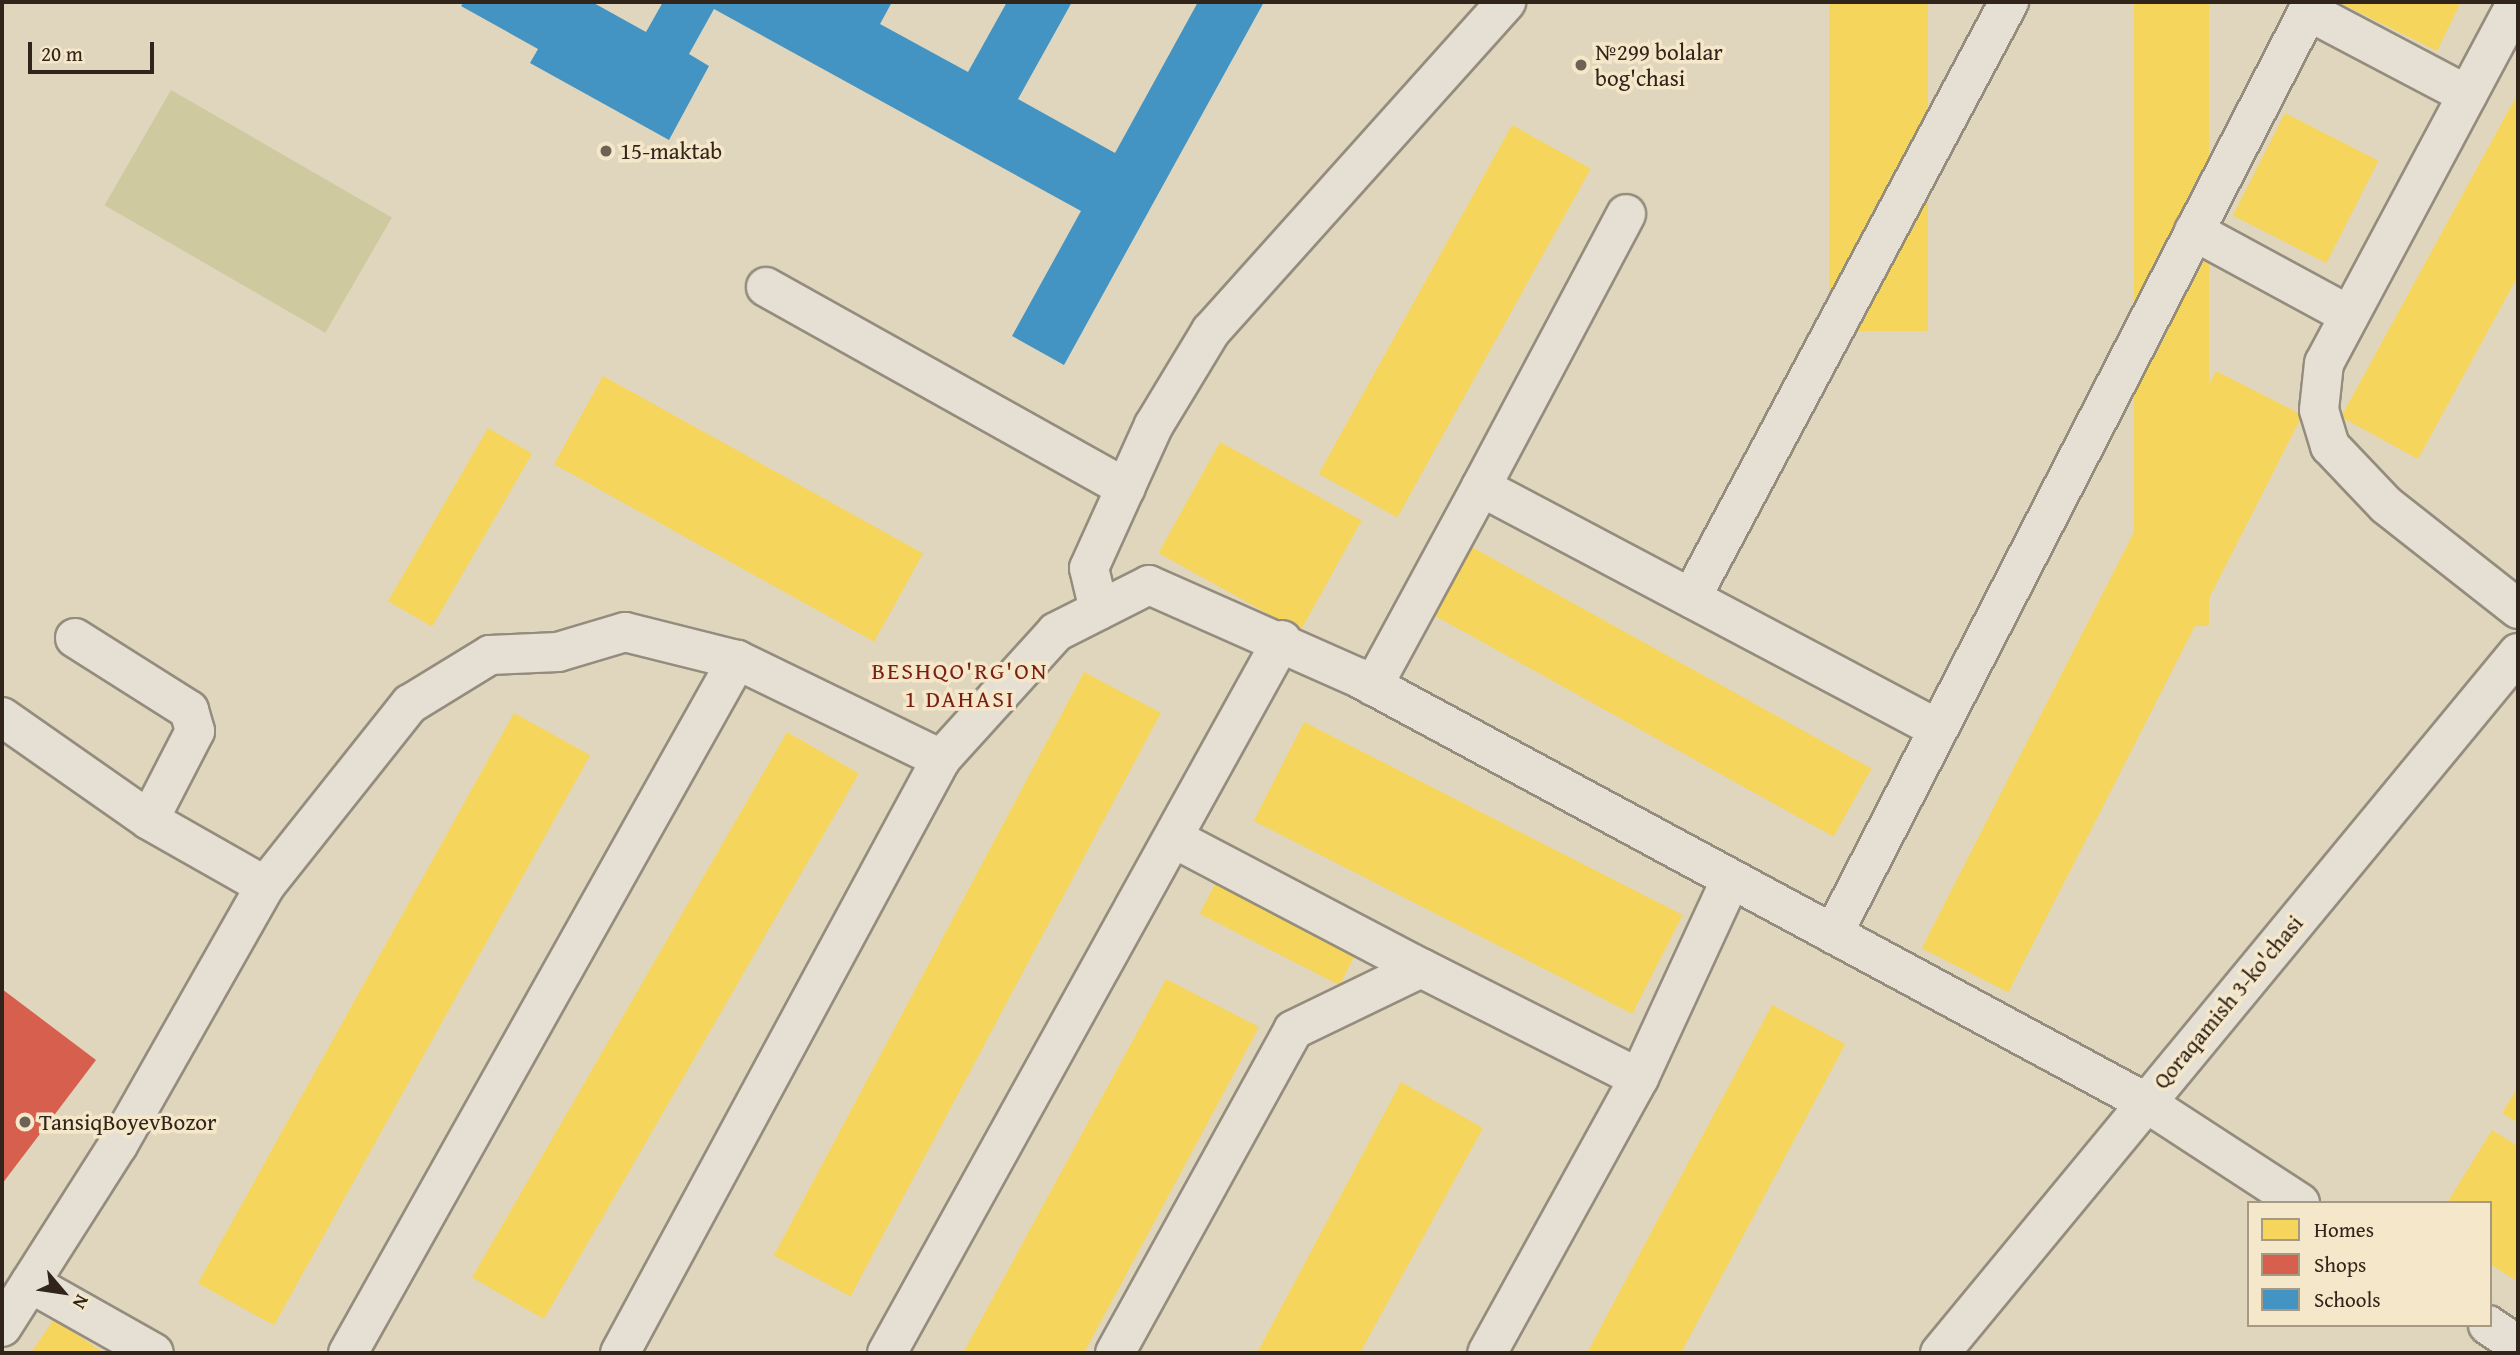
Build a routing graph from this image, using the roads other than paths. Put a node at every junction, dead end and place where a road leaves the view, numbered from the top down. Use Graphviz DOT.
graph roads {
  1 [pos="1506,2"];
  2 [pos="2009,2"];
  3 [pos="2517,2"];
  4 [pos="2299,6"];
  5 [pos="2467,96"];
  6 [pos="1626,214"];
  7 [pos="2194,231"];
  8 [pos="766,287"];
  9 [pos="2348,315"];
  10 [pos="1481,487"];
  11 [pos="1126,488"];
  12 [pos="1691,598"];
  13 [pos="2518,609"];
  14 [pos="1099,610"];
  15 [pos="75,639"];
  16 [pos="1282,640"];
  17 [pos="2518,653"];
  18 [pos="737,660"];
  19 [pos="1373,686"];
  20 [pos="2,717"];
  21 [pos="1938,729"];
  22 [pos="941,759"];
  23 [pos="149,820"];
  24 [pos="1175,839"];
  25 [pos="1731,879"];
  26 [pos="265,886"];
  27 [pos="1833,934"];
  28 [pos="1421,968"];
  29 [pos="1639,1078"];
  30 [pos="2145,1102"];
  31 [pos="2297,1201"];
  32 [pos="30,1283"];
  33 [pos="2,1327"];
  34 [pos="2491,1327"];
  35 [pos="2518,1345"];
  36 [pos="154,1353"];
  37 [pos="348,1353"];
  38 [pos="620,1353"];
  39 [pos="887,1353"];
  40 [pos="1115,1353"];
  41 [pos="1487,1353"];
  42 [pos="1940,1353"];
  1 -- 11 [label="street"];
  2 -- 12 [label="street"];
  3 -- 5 [label="street"];
  4 -- 5 [label="street"];
  4 -- 7 [label="street"];
  5 -- 9 [label="street"];
  6 -- 10 [label="street"];
  7 -- 9 [label="street"];
  7 -- 21 [label="street"];
  8 -- 11 [label="street"];
  9 -- 13 [label="street"];
  10 -- 12 [label="street"];
  10 -- 19 [label="street"];
  11 -- 14 [label="street"];
  12 -- 21 [label="street"];
  14 -- 16 [label="street"];
  14 -- 22 [label="street"];
  15 -- 23 [label="street"];
  16 -- 19 [label="street"];
  16 -- 24 [label="street"];
  17 -- 30 [label="street, Qoraqamish 3-ko'chasi"];
  18 -- 22 [label="street"];
  18 -- 26 [label="street"];
  18 -- 37 [label="street"];
  19 -- 25 [label="street"];
  20 -- 23 [label="street"];
  21 -- 27 [label="street"];
  22 -- 38 [label="street"];
  23 -- 26 [label="street"];
  24 -- 28 [label="street"];
  24 -- 39 [label="street"];
  25 -- 27 [label="street"];
  25 -- 29 [label="street"];
  26 -- 32 [label="street"];
  27 -- 30 [label="street"];
  28 -- 29 [label="street"];
  28 -- 40 [label="street"];
  29 -- 41 [label="street"];
  30 -- 31 [label="street"];
  30 -- 42 [label="street, Qoraqamish 3-ko'chasi"];
  32 -- 33 [label="street"];
  32 -- 36 [label="street"];
  34 -- 35 [label="street"];
}
